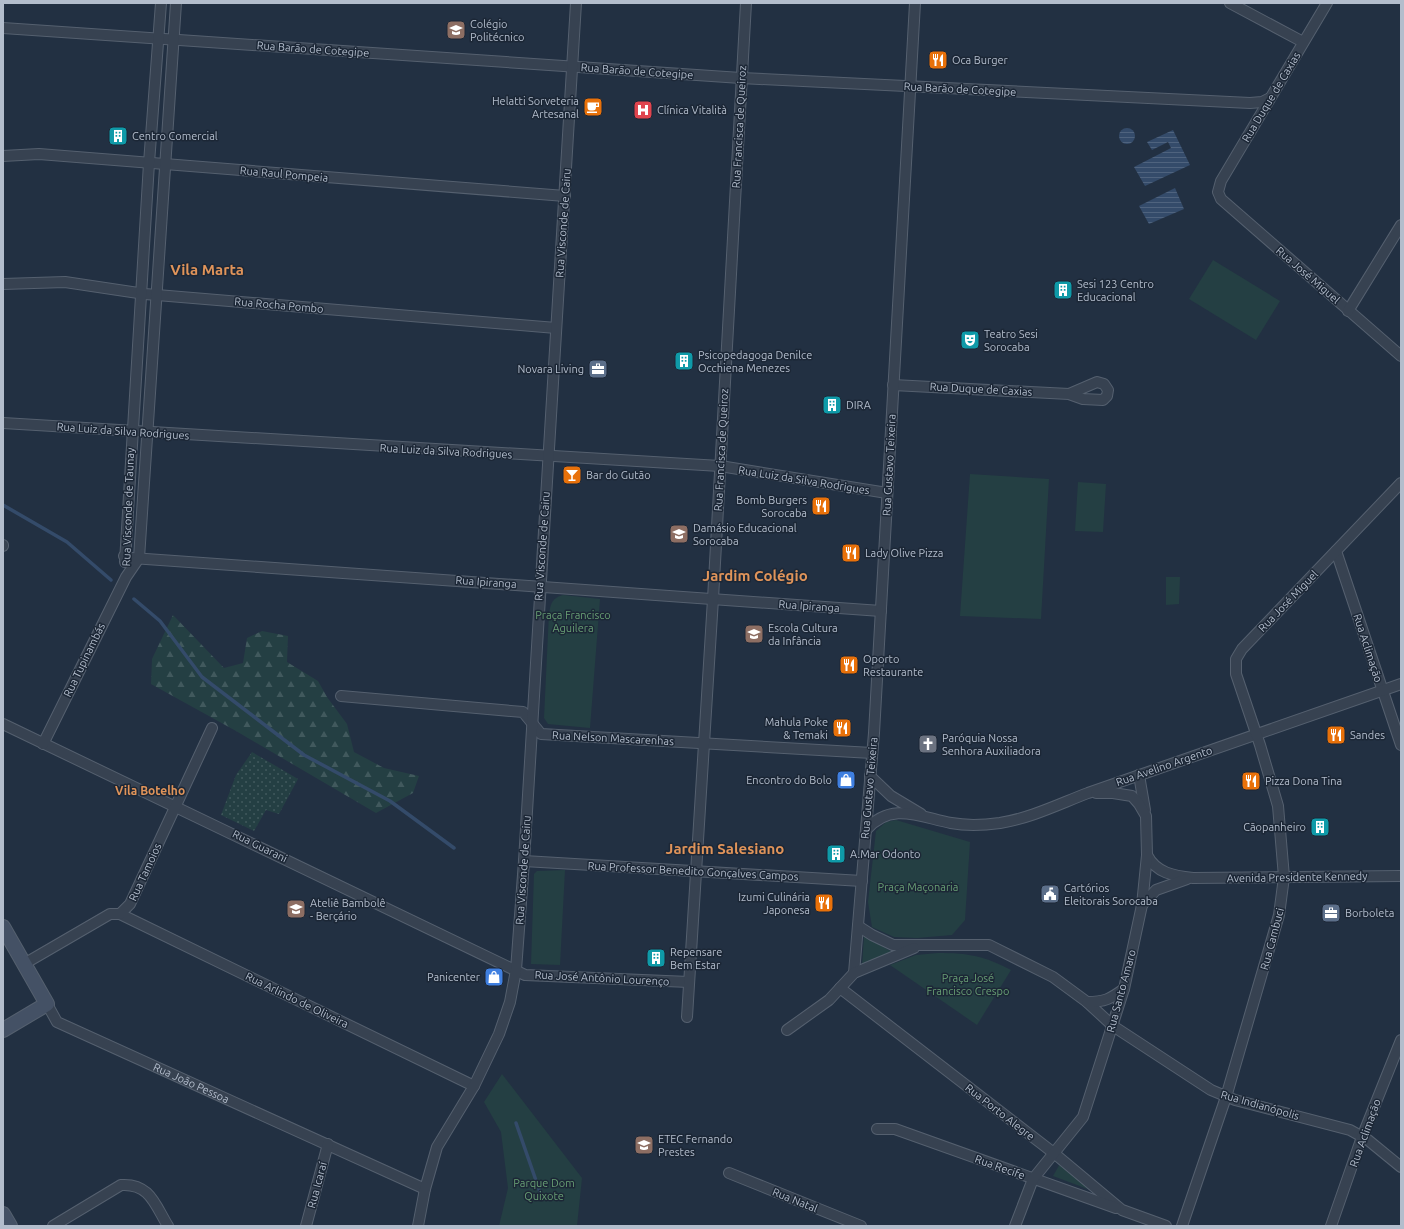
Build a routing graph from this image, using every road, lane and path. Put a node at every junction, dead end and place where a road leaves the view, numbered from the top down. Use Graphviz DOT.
graph roads {
  1 [pos="161,3"];
  2 [pos="176,3"];
  3 [pos="576,3"];
  4 [pos="746,3"];
  5 [pos="915,3"];
  6 [pos="1230,3"];
  7 [pos="1327,3"];
  8 [pos="3,28"];
  9 [pos="158,40"];
  10 [pos="173,40"];
  11 [pos="1303,42"];
  12 [pos="572,66"];
  13 [pos="741,78"];
  14 [pos="911,87"];
  15 [pos="1270,98"];
  16 [pos="3,156"];
  17 [pos="149,163"];
  18 [pos="165,164"];
  19 [pos="1218,192"];
  20 [pos="565,196"];
  21 [pos="1401,225"];
  22 [pos="3,284"];
  23 [pos="141,293"];
  24 [pos="157,295"];
  25 [pos="1348,311"];
  26 [pos="556,328"];
  27 [pos="1401,356"];
  28 [pos="893,384"];
  29 [pos="1069,394"];
  30 [pos="3,423"];
  31 [pos="132,431"];
  32 [pos="148,433"];
  33 [pos="548,457"];
  34 [pos="720,466"];
  35 [pos="1401,484"];
  36 [pos="887,493"];
  37 [pos="1336,551"];
  38 [pos="124,556"];
  39 [pos="139,558"];
  40 [pos="126,576"];
  41 [pos="540,586"];
  42 [pos="714,599"];
  43 [pos="881,611"];
  44 [pos="1242,649"];
  45 [pos="1401,684"];
  46 [pos="1382,691"];
  47 [pos="341,696"];
  48 [pos="531,722"];
  49 [pos="3,724"];
  50 [pos="212,728"];
  51 [pos="1257,734"];
  52 [pos="43,744"];
  53 [pos="705,744"];
  54 [pos="1401,745"];
  55 [pos="872,753"];
  56 [pos="1139,775"];
  57 [pos="870,776"];
  58 [pos="1088,793"];
  59 [pos="176,806"];
  60 [pos="925,816"];
  61 [pos="1146,816"];
  62 [pos="866,830"];
  63 [pos="1147,855"];
  64 [pos="524,861"];
  65 [pos="697,871"];
  66 [pos="1401,876"];
  67 [pos="1284,877"];
  68 [pos="1193,878"];
  69 [pos="862,881"];
  70 [pos="1142,905"];
  71 [pos="120,914"];
  72 [pos="858,926"];
  73 [pos="3,927"];
  74 [pos="918,946"];
  75 [pos="24,964"];
  76 [pos="516,970"];
  77 [pos="854,973"];
  78 [pos="689,982"];
  79 [pos="840,988"];
  80 [pos="1124,989"];
  81 [pos="1087,1002"];
  82 [pos="47,1004"];
  83 [pos="687,1017"];
  84 [pos="1113,1026"];
  85 [pos="3,1030"];
  86 [pos="787,1030"];
  87 [pos="1401,1040"];
  88 [pos="474,1086"];
  89 [pos="1226,1097"];
  90 [pos="877,1129"];
  91 [pos="1362,1137"];
  92 [pos="328,1144"];
  93 [pos="1055,1154"];
  94 [pos="1401,1167"];
  95 [pos="729,1173"];
  96 [pos="1033,1179"];
  97 [pos="425,1189"];
  98 [pos="1122,1210"];
  99 [pos="3,1214"];
  100 [pos="10,1226"];
  101 [pos="53,1226"];
  102 [pos="168,1226"];
  103 [pos="306,1226"];
  104 [pos="418,1226"];
  105 [pos="861,1226"];
  106 [pos="1015,1226"];
  107 [pos="1166,1226"];
  108 [pos="1182,1226"];
  109 [pos="1331,1226"];
  1 -- 9 [label="street, Rua Visconde de Taunay"];
  2 -- 10 [label="street, Rua Visconde de Taunay"];
  3 -- 12 [label="street, Rua Visconde de Cairu"];
  4 -- 13 [label="street, Rua Francisca de Queiroz"];
  5 -- 14 [label="street, Rua Gustavo Teixeira"];
  6 -- 11 [label="street"];
  7 -- 11 [label="street, Rua Duque de Caxias"];
  8 -- 9 [label="street, Rua Barão de Cotegipe"];
  9 -- 10 [label="street, Rua Barão de Cotegipe"];
  9 -- 17 [label="street, Rua Visconde de Taunay"];
  10 -- 12 [label="street, Rua Barão de Cotegipe"];
  10 -- 18 [label="street, Rua Visconde de Taunay"];
  11 -- 15 [label="street, Rua Duque de Caxias"];
  12 -- 13 [label="street, Rua Barão de Cotegipe"];
  12 -- 20 [label="street, Rua Visconde de Cairu"];
  13 -- 14 [label="street, Rua Barão de Cotegipe"];
  13 -- 34 [label="street, Rua Francisca de Queiroz"];
  14 -- 15 [label="street, Rua Barão de Cotegipe"];
  14 -- 28 [label="street, Rua Gustavo Teixeira"];
  15 -- 19 [label="street, Rua Duque de Caxias"];
  16 -- 17 [label="street, Rua Raul Pompeia"];
  17 -- 18 [label="street, Rua Raul Pompeia"];
  17 -- 23 [label="street, Rua Visconde de Taunay"];
  18 -- 20 [label="street, Rua Raul Pompeia"];
  18 -- 24 [label="street, Rua Visconde de Taunay"];
  19 -- 25 [label="street, Rua José Miguel"];
  20 -- 26 [label="street, Rua Visconde de Cairu"];
  21 -- 25 [label="street"];
  22 -- 23 [label="street, Rua Rocha Pombo"];
  23 -- 24 [label="street, Rua Rocha Pombo"];
  23 -- 31 [label="street, Rua Visconde de Taunay"];
  24 -- 26 [label="street, Rua Rocha Pombo"];
  24 -- 32 [label="street, Rua Visconde de Taunay"];
  25 -- 27 [label="street, Rua José Miguel"];
  26 -- 33 [label="street, Rua Visconde de Cairu"];
  28 -- 29 [label="street, Rua Duque de Caxias"];
  28 -- 36 [label="street, Rua Gustavo Teixeira"];
  30 -- 31 [label="street, Rua Luiz da Silva Rodrigues"];
  31 -- 32 [label="street, Rua Luiz da Silva Rodrigues"];
  31 -- 38 [label="street, Rua Visconde de Taunay"];
  32 -- 33 [label="street, Rua Luiz da Silva Rodrigues"];
  32 -- 39 [label="street, Rua Visconde de Taunay"];
  33 -- 34 [label="street, Rua Luiz da Silva Rodrigues"];
  33 -- 41 [label="street, Rua Visconde de Cairu"];
  34 -- 36 [label="street, Rua Luiz da Silva Rodrigues"];
  34 -- 42 [label="street, Rua Francisca de Queiroz"];
  35 -- 37 [label="street, Rua José Miguel"];
  36 -- 43 [label="street, Rua Gustavo Teixeira"];
  37 -- 44 [label="street, Rua José Miguel"];
  37 -- 46 [label="street, Rua Aclimação"];
  38 -- 39 [label="street, Rua Ipiranga"];
  38 -- 40 [label="street, Rua Visconde de Taunay"];
  39 -- 40 [label="street, Rua Visconde de Taunay"];
  39 -- 41 [label="street, Rua Ipiranga"];
  40 -- 52 [label="street, Rua Tupinambás"];
  41 -- 42 [label="street, Rua Ipiranga"];
  41 -- 48 [label="street, Rua Visconde de Cairu"];
  42 -- 43 [label="street, Rua Ipiranga"];
  42 -- 53 [label="street, Rua Francisca de Queiroz"];
  43 -- 55 [label="street, Rua Gustavo Teixeira"];
  44 -- 51 [label="street, Rua Cambuci"];
  45 -- 46 [label="street, Rua Avelino Argento"];
  46 -- 51 [label="street, Rua Avelino Argento"];
  46 -- 54 [label="street, Rua Aclimação"];
  47 -- 48 [label="street, Rua Nelson Mascarenhas"];
  48 -- 53 [label="street, Rua Nelson Mascarenhas"];
  48 -- 64 [label="street, Rua Visconde de Cairu"];
  49 -- 52 [label="street, Rua Guarani"];
  50 -- 59 [label="street, Rua Tamoios"];
  51 -- 56 [label="street, Rua Avelino Argento"];
  51 -- 67 [label="street, Rua Cambuci"];
  52 -- 59 [label="street, Rua Guarani"];
  53 -- 55 [label="street, Rua Nelson Mascarenhas"];
  53 -- 65 [label="street, Rua Francisca de Queiroz"];
  55 -- 57 [label="street, Rua Gustavo Teixeira"];
  56 -- 58 [label="street, Rua Avelino Argento"];
  56 -- 61 [label="street, Rua Santo Amaro"];
  57 -- 60 [label="street, Rua Avelino Argento"];
  57 -- 62 [label="street, Rua Gustavo Teixeira"];
  58 -- 60 [label="street, Rua Avelino Argento"];
  58 -- 61 [label="street"];
  59 -- 71 [label="street, Rua Tamoios"];
  59 -- 76 [label="street, Rua Guarani"];
  60 -- 62 [label="street, Rua Avelino Argento"];
  61 -- 63 [label="street, Rua Santo Amaro"];
  62 -- 69 [label="street, Rua Gustavo Teixeira"];
  63 -- 68 [label="street, Avenida Presidente Kennedy"];
  63 -- 70 [label="street, Rua Santo Amaro"];
  64 -- 65 [label="street, Rua Professor Benedito Gonçalves Campos"];
  64 -- 76 [label="street, Rua Visconde de Cairu"];
  65 -- 69 [label="street, Rua Professor Benedito Gonçalves Campos"];
  65 -- 78 [label="street, Rua Francisca de Queiroz"];
  66 -- 67 [label="street, Avenida Presidente Kennedy"];
  67 -- 68 [label="street, Avenida Presidente Kennedy"];
  67 -- 89 [label="street, Rua Cambuci"];
  68 -- 70 [label="street, Avenida Presidente Kennedy"];
  69 -- 72 [label="street, Rua Gustavo Teixeira"];
  70 -- 80 [label="street, Rua Santo Amaro"];
  71 -- 75 [label="street"];
  71 -- 88 [label="street, Rua Arlindo de Oliveira"];
  72 -- 74 [label="street, Rua Indianópolis"];
  72 -- 77 [label="street, Rua Gustavo Teixeira"];
  73 -- 75 [label="main road, Rua João Pessoa"];
  74 -- 77 [label="street, Rua Indianópolis"];
  74 -- 81 [label="street, Rua Indianópolis"];
  75 -- 82 [label="main road, Rua João Pessoa"];
  76 -- 78 [label="street, Rua José Antônio Lourenço"];
  76 -- 88 [label="street, Rua Visconde de Cairu"];
  77 -- 79 [label="street"];
  78 -- 83 [label="street, Rua Francisca de Queiroz"];
  79 -- 86 [label="street"];
  79 -- 93 [label="street, Rua Porto Alegre"];
  80 -- 81 [label="street"];
  80 -- 84 [label="street, Rua Santo Amaro"];
  81 -- 84 [label="street, Rua Indianópolis"];
  82 -- 85 [label="main road"];
  82 -- 92 [label="street, Rua João Pessoa"];
  84 -- 89 [label="street, Rua Indianópolis"];
  84 -- 93 [label="street, Rua Santo Amaro"];
  87 -- 91 [label="street, Rua Aclimação"];
  88 -- 97 [label="street, Rua Visconde de Cairu"];
  89 -- 91 [label="street, Rua Indianópolis"];
  89 -- 108 [label="street, Rua Cambuci"];
  90 -- 96 [label="street, Rua Recife"];
  91 -- 94 [label="street, Rua Indianópolis"];
  91 -- 109 [label="street, Rua Aclimação"];
  92 -- 97 [label="street, Rua João Pessoa"];
  92 -- 103 [label="street, Rua Icaraí"];
  93 -- 96 [label="street, Rua Santo Amaro"];
  93 -- 98 [label="street, Rua Porto Alegre"];
  95 -- 105 [label="street, Rua Natal"];
  96 -- 98 [label="street, Rua Recife"];
  96 -- 106 [label="street"];
  97 -- 104 [label="street, Rua Visconde de Cairu"];
  98 -- 107 [label="street, Rua Porto Alegre"];
  99 -- 100 [label="main road"];
  101 -- 102 [label="street"];
}
